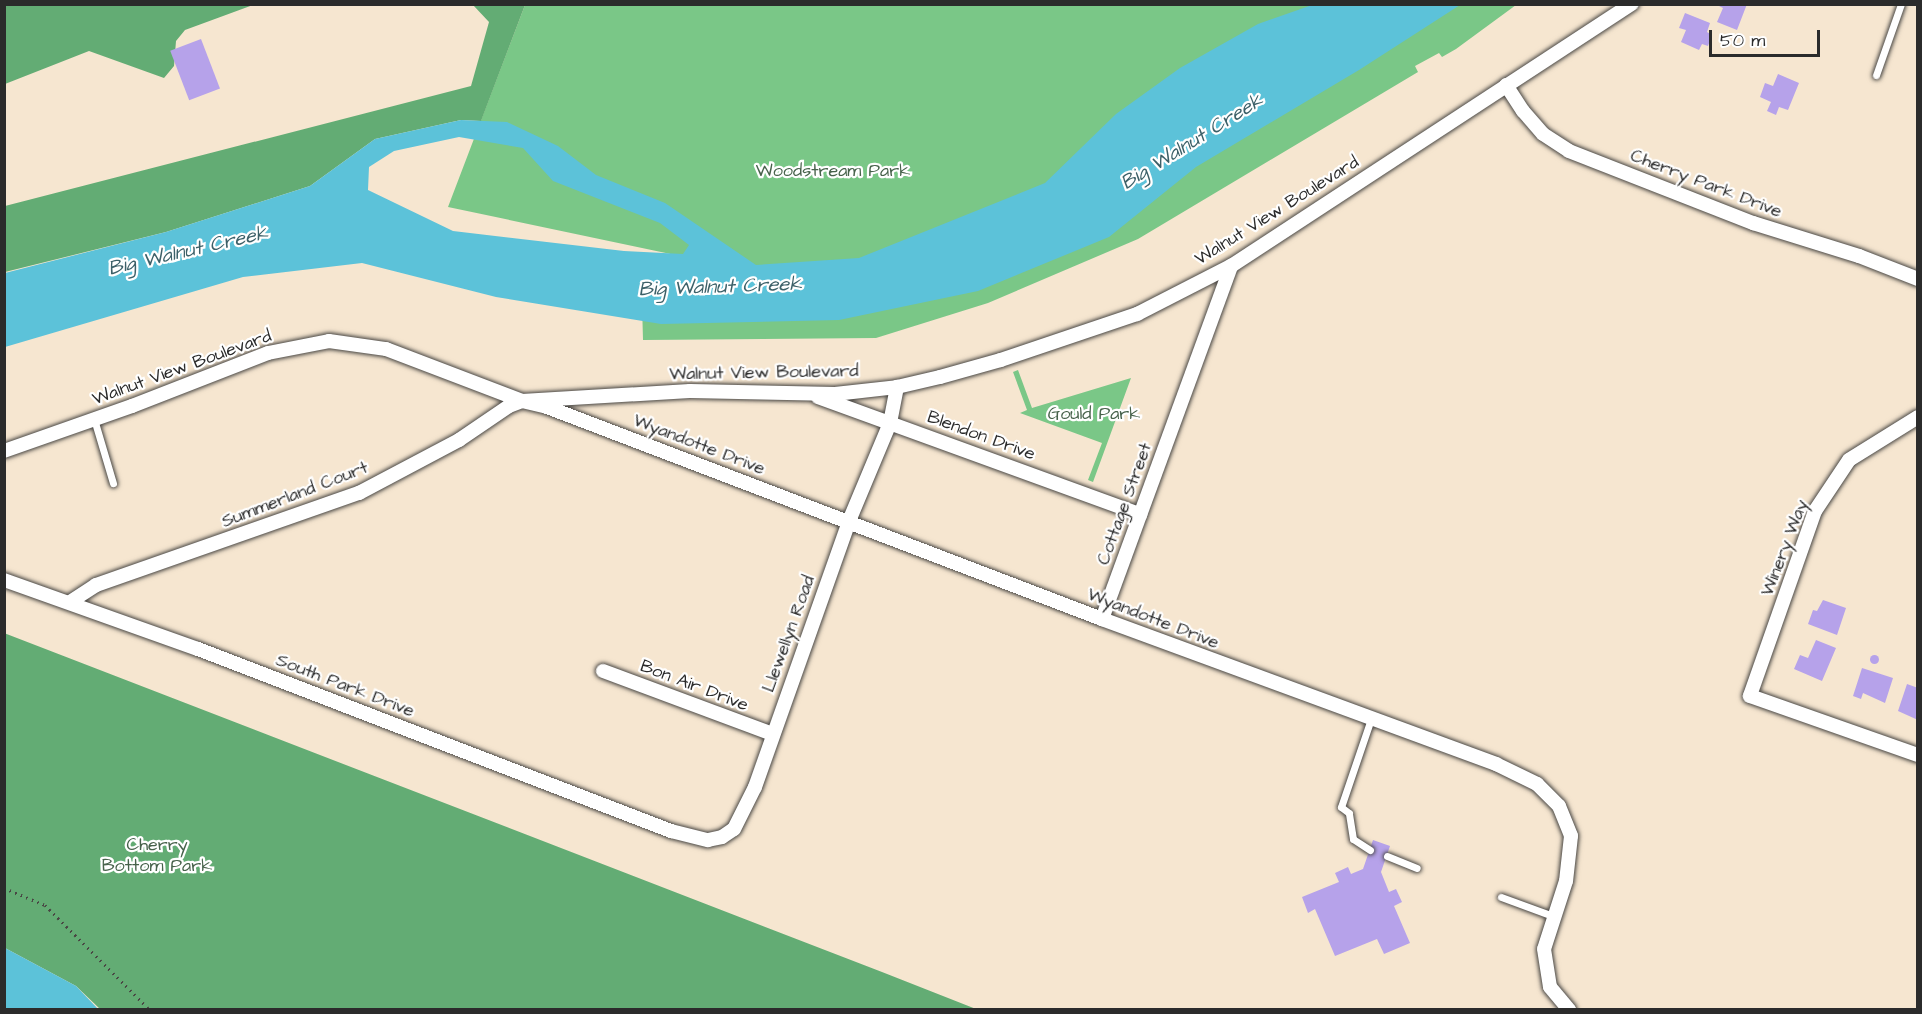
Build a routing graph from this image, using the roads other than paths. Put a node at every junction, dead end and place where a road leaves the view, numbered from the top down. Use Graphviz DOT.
graph roads {
  1 [pos="1632,4"];
  2 [pos="1901,4"];
  3 [pos="1876,75"];
  4 [pos="1506,85"];
  5 [pos="1231,266"];
  6 [pos="1917,279"];
  7 [pos="897,387"];
  8 [pos="810,395"];
  9 [pos="522,401"];
  10 [pos="1917,417"];
  11 [pos="94,419"];
  12 [pos="890,423"];
  13 [pos="4,451"];
  14 [pos="113,483"];
  15 [pos="1140,514"];
  16 [pos="849,521"];
  17 [pos="4,580"];
  18 [pos="70,602"];
  19 [pos="1102,619"];
  20 [pos="603,671"];
  21 [pos="1371,718"];
  22 [pos="772,734"];
  23 [pos="1917,755"];
  24 [pos="670,831"];
  25 [pos="1370,850"];
  26 [pos="1387,856"];
  27 [pos="1418,868"];
  28 [pos="1501,897"];
  29 [pos="1553,916"];
  30 [pos="1569,1010"];
  1 -- 4 [label="street, Walnut View Boulevard"];
  2 -- 3 [label="lane"];
  4 -- 5 [label="street, Walnut View Boulevard"];
  4 -- 6 [label="street, Cherry Park Drive"];
  5 -- 7 [label="street, Walnut View Boulevard"];
  5 -- 15 [label="street, Cottage Street"];
  7 -- 8 [label="street, Walnut View Boulevard"];
  7 -- 12 [label="street, Llewellyn Road"];
  8 -- 9 [label="street, Walnut View Boulevard"];
  8 -- 12 [label="street, Blendon Drive"];
  9 -- 11 [label="street, Walnut View Boulevard"];
  9 -- 16 [label="street, Wyandotte Drive"];
  9 -- 18 [label="street, Summerland Court"];
  10 -- 23 [label="street, Winery Way"];
  11 -- 13 [label="street, Walnut View Boulevard"];
  11 -- 14 [label="lane"];
  12 -- 15 [label="street, Blendon Drive"];
  12 -- 16 [label="street, Llewellyn Road"];
  15 -- 19 [label="street, Cottage Street"];
  16 -- 19 [label="street, Wyandotte Drive"];
  16 -- 22 [label="street, Llewellyn Road"];
  17 -- 18 [label="street, South Park Drive"];
  18 -- 24 [label="street, South Park Drive"];
  19 -- 21 [label="street, Wyandotte Drive"];
  20 -- 22 [label="street, Bon Air Drive"];
  21 -- 25 [label="lane"];
  21 -- 29 [label="street, Wyandotte Drive"];
  22 -- 24 [label="street, Llewellyn Road"];
  26 -- 27 [label="lane"];
  28 -- 29 [label="lane"];
  29 -- 30 [label="street, Wyandotte Drive"];
}
